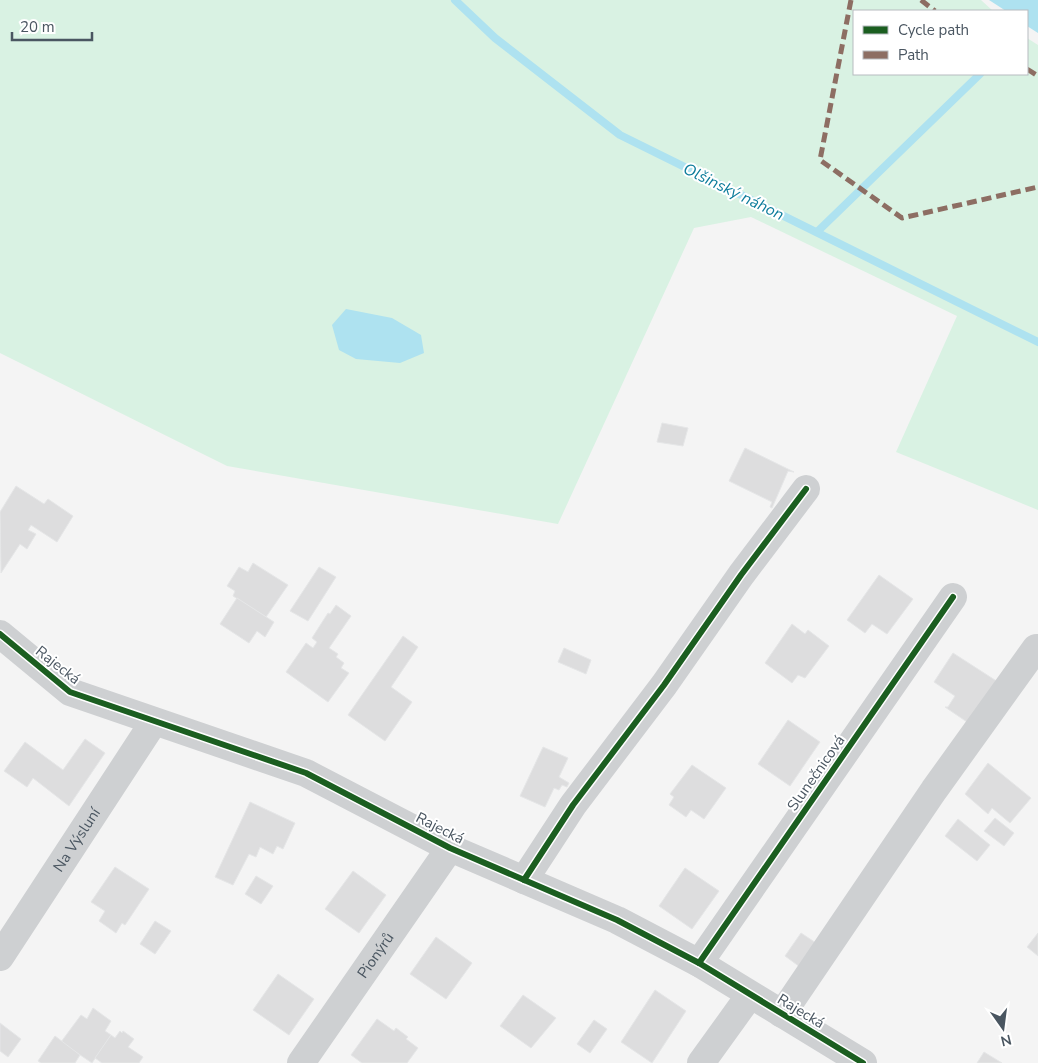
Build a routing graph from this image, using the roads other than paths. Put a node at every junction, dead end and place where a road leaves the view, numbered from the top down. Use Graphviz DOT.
graph roads {
  1 [pos="806,488"];
  2 [pos="953,597"];
  3 [pos="0,634"];
  4 [pos="1036,648"];
  5 [pos="153,723"];
  6 [pos="450,848"];
  7 [pos="524,880"];
  8 [pos="0,957"];
  9 [pos="699,963"];
  10 [pos="750,995"];
  11 [pos="782,1014"];
  12 [pos="301,1063"];
  13 [pos="701,1063"];
  14 [pos="863,1063"];
  1 -- 7 [label="street"];
  2 -- 9 [label="street, Slunečnicová"];
  3 -- 5 [label="street, Rajecká"];
  4 -- 11 [label="street"];
  5 -- 6 [label="street, Rajecká"];
  5 -- 8 [label="street, Na Výsluní"];
  6 -- 7 [label="street, Rajecká"];
  6 -- 12 [label="street, Pionýrů"];
  7 -- 9 [label="street, Rajecká"];
  9 -- 10 [label="street, Rajecká"];
  10 -- 11 [label="street, Rajecká"];
  10 -- 13 [label="street"];
  11 -- 14 [label="street, Rajecká"];
}
